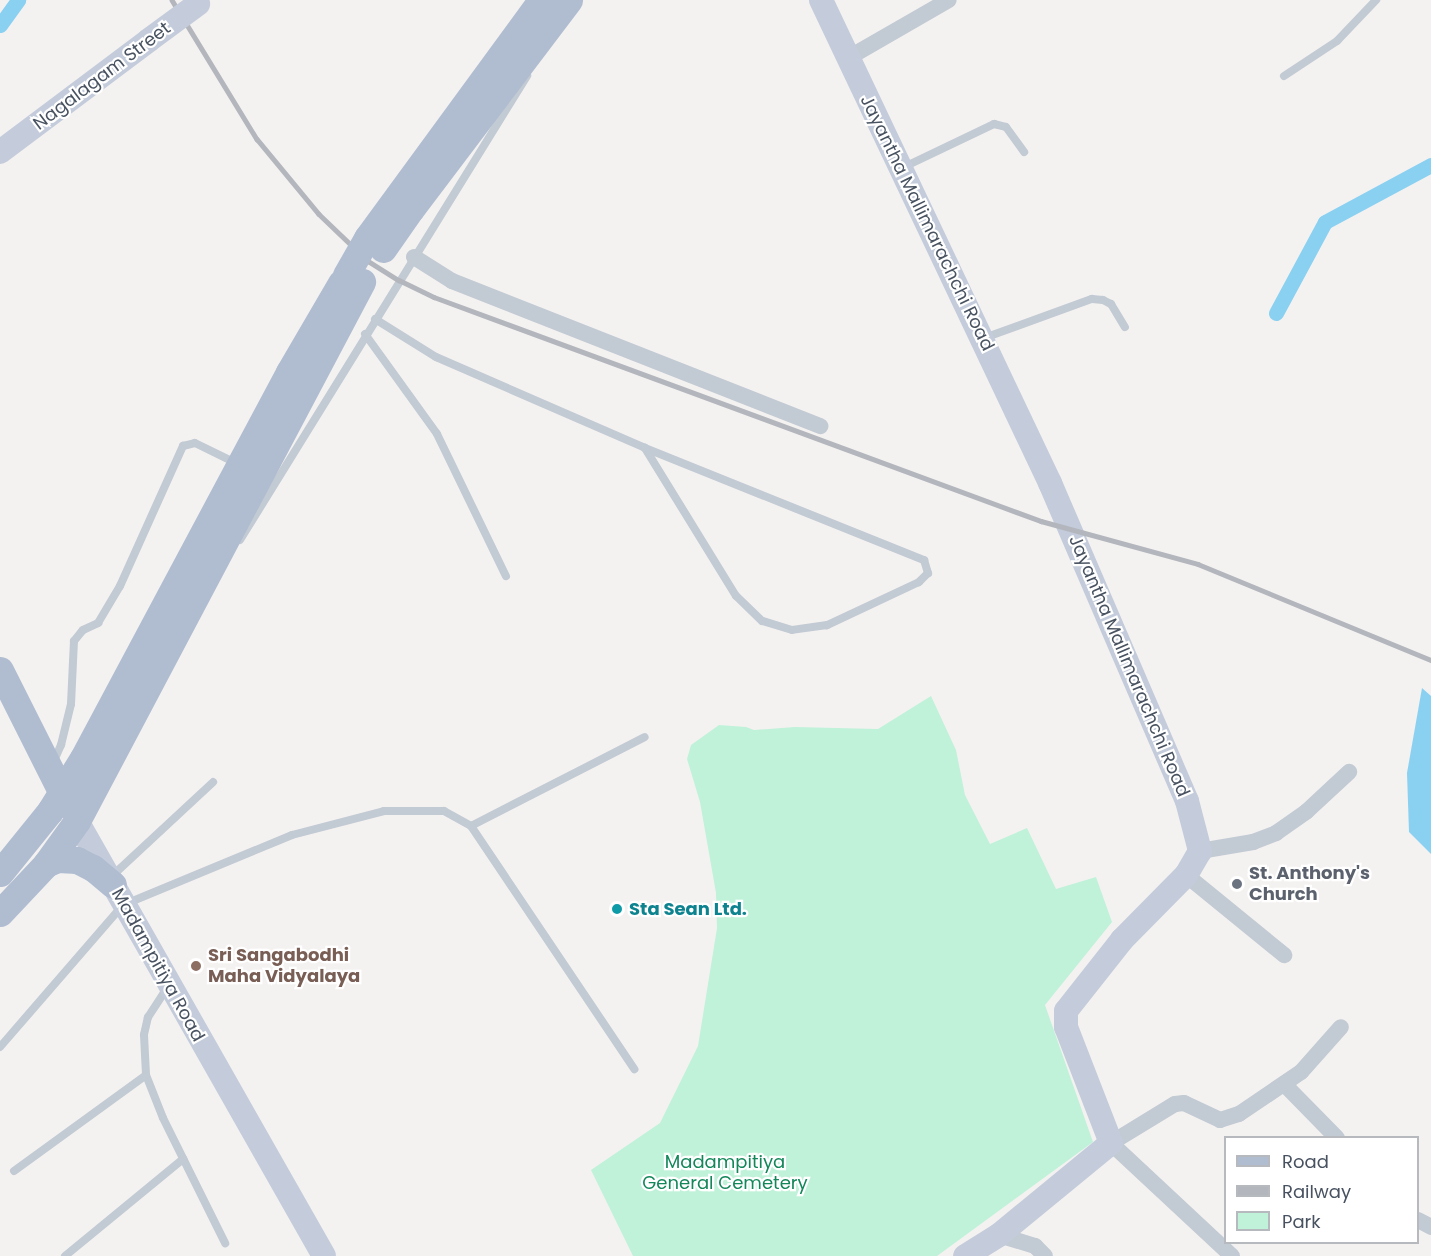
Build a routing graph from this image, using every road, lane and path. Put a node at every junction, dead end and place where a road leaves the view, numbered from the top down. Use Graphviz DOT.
graph roads {
  1 [pos="541,0"];
  2 [pos="569,0"];
  3 [pos="821,0"];
  4 [pos="949,0"];
  5 [pos="1376,0"];
  6 [pos="201,2"];
  7 [pos="848,58"];
  8 [pos="1284,76"];
  9 [pos="0,152"];
  10 [pos="1024,152"];
  11 [pos="901,168"];
  12 [pos="375,244"];
  13 [pos="414,257"];
  14 [pos="354,279"];
  15 [pos="375,320"];
  16 [pos="1125,327"];
  17 [pos="365,334"];
  18 [pos="983,338"];
  19 [pos="820,426"];
  20 [pos="645,448"];
  21 [pos="240,465"];
  22 [pos="236,546"];
  23 [pos="506,576"];
  24 [pos="213,585"];
  25 [pos="160,668"];
  26 [pos="3,682"];
  27 [pos="645,737"];
  28 [pos="82,758"];
  29 [pos="48,760"];
  30 [pos="1349,772"];
  31 [pos="213,782"];
  32 [pos="62,793"];
  33 [pos="76,821"];
  34 [pos="471,826"];
  35 [pos="1200,851"];
  36 [pos="46,864"];
  37 [pos="0,873"];
  38 [pos="1186,875"];
  39 [pos="115,890"];
  40 [pos="0,913"];
  41 [pos="1284,955"];
  42 [pos="169,985"];
  43 [pos="1341,1027"];
  44 [pos="0,1047"];
  45 [pos="634,1068"];
  46 [pos="146,1075"];
  47 [pos="1285,1085"];
  48 [pos="1336,1136"];
  49 [pos="1111,1143"];
  50 [pos="183,1159"];
  51 [pos="14,1171"];
  52 [pos="999,1235"];
  53 [pos="225,1243"];
  54 [pos="76,1253"];
  55 [pos="65,1256"];
  56 [pos="324,1256"];
  57 [pos="965,1256"];
  58 [pos="1045,1256"];
  59 [pos="1232,1256"];
  1 -- 12 [label="main road"];
  2 -- 12 [label="main road"];
  2 -- 13 [label="lane"];
  3 -- 7 [label="street, Jayantha Mallimarachchi Road"];
  4 -- 7 [label="street"];
  5 -- 8 [label="lane"];
  6 -- 9 [label="street, Nagalagam Street, bridge"];
  7 -- 11 [label="street, Jayantha Mallimarachchi Road"];
  10 -- 11 [label="lane"];
  11 -- 18 [label="street, Jayantha Mallimarachchi Road"];
  12 -- 14 [label="main road, bridge"];
  13 -- 15 [label="lane"];
  13 -- 19 [label="street"];
  14 -- 21 [label="main road"];
  14 -- 25 [label="main road"];
  15 -- 17 [label="lane"];
  15 -- 20 [label="lane"];
  16 -- 18 [label="lane"];
  17 -- 22 [label="lane"];
  17 -- 23 [label="lane"];
  18 -- 35 [label="street, Jayantha Mallimarachchi Road"];
  20 -- 20 [label="lane"];
  21 -- 28 [label="main road"];
  21 -- 29 [label="lane"];
  24 -- 25 [label="lane"];
  25 -- 33 [label="main road"];
  26 -- 29 [label="main road, Madampitiya Road"];
  27 -- 34 [label="lane"];
  28 -- 29 [label="main road"];
  28 -- 32 [label="main road"];
  29 -- 32 [label="main road, Madampitiya Road"];
  30 -- 35 [label="street"];
  31 -- 39 [label="lane"];
  32 -- 33 [label="main road, Madampitiya Road"];
  32 -- 37 [label="main road"];
  33 -- 36 [label="main road"];
  33 -- 39 [label="street, Madampitiya Road"];
  34 -- 39 [label="lane"];
  34 -- 45 [label="lane"];
  35 -- 38 [label="street"];
  36 -- 39 [label="main road"];
  36 -- 40 [label="main road"];
  38 -- 41 [label="street"];
  38 -- 49 [label="street"];
  39 -- 42 [label="street, Madampitiya Road"];
  39 -- 44 [label="lane"];
  42 -- 46 [label="lane"];
  42 -- 56 [label="street, Madampitiya Road"];
  43 -- 47 [label="street"];
  46 -- 50 [label="lane"];
  46 -- 51 [label="lane"];
  47 -- 48 [label="street"];
  47 -- 49 [label="street"];
  49 -- 52 [label="street"];
  49 -- 59 [label="street"];
  50 -- 53 [label="lane"];
  50 -- 54 [label="lane"];
  52 -- 57 [label="street"];
  52 -- 58 [label="street"];
  54 -- 55 [label="lane"];
}
